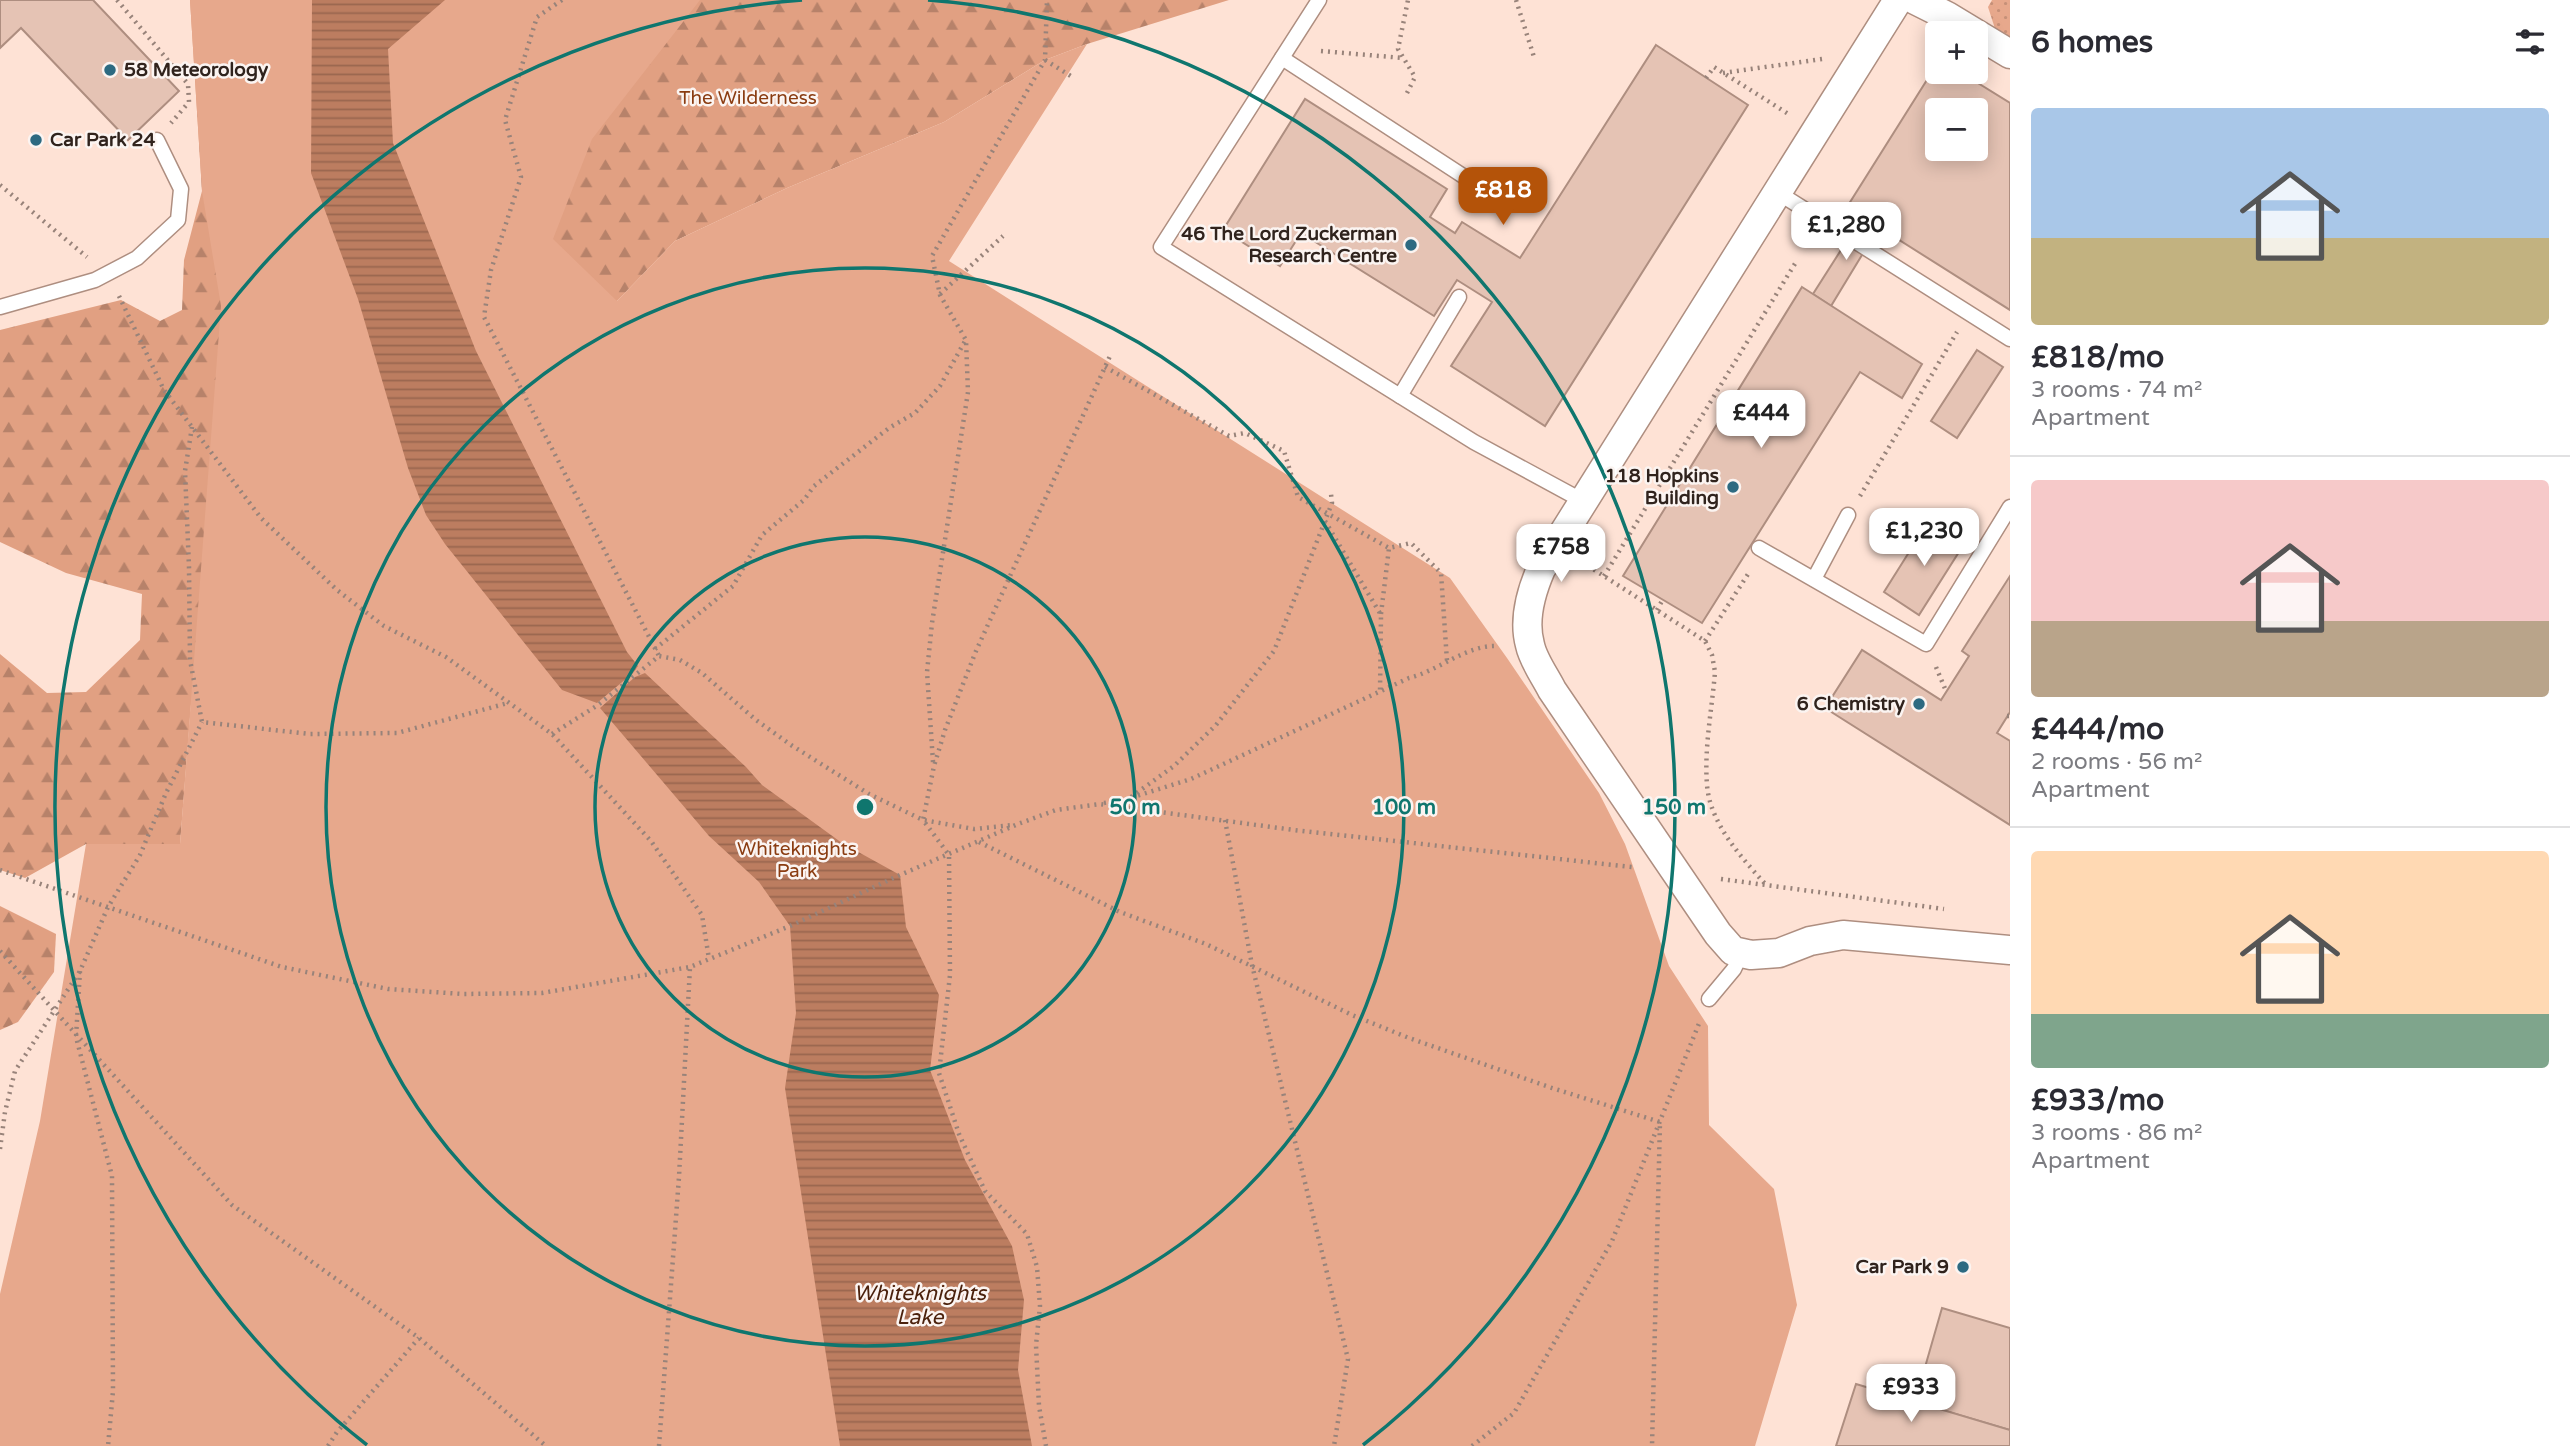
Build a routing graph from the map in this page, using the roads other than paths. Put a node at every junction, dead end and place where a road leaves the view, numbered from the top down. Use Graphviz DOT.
graph roads {
  1 [pos="1320,0"];
  2 [pos="1898,0"];
  3 [pos="1915,0"];
  4 [pos="1952,8"];
  5 [pos="1285,53"];
  6 [pos="2010,54"];
  7 [pos="157,139"];
  8 [pos="1777,191"];
  9 [pos="1503,202"];
  10 [pos="1459,297"];
  11 [pos="0,307"];
  12 [pos="2010,339"];
  13 [pos="1400,396"];
  14 [pos="1583,501"];
  15 [pos="2010,507"];
  16 [pos="1849,515"];
  17 [pos="1761,549"];
  18 [pos="1814,579"];
  19 [pos="2010,950"];
  20 [pos="1741,954"];
  21 [pos="1709,999"];
  1 -- 5 [label="lane"];
  2 -- 8 [label="street"];
  3 -- 4 [label="street"];
  4 -- 6 [label="street"];
  5 -- 9 [label="lane"];
  5 -- 13 [label="lane"];
  7 -- 11 [label="lane"];
  8 -- 12 [label="lane"];
  8 -- 14 [label="street"];
  10 -- 13 [label="lane"];
  13 -- 14 [label="lane"];
  14 -- 20 [label="street"];
  15 -- 18 [label="lane"];
  16 -- 18 [label="lane"];
  17 -- 18 [label="lane"];
  19 -- 20 [label="street"];
  20 -- 21 [label="lane"];
}
